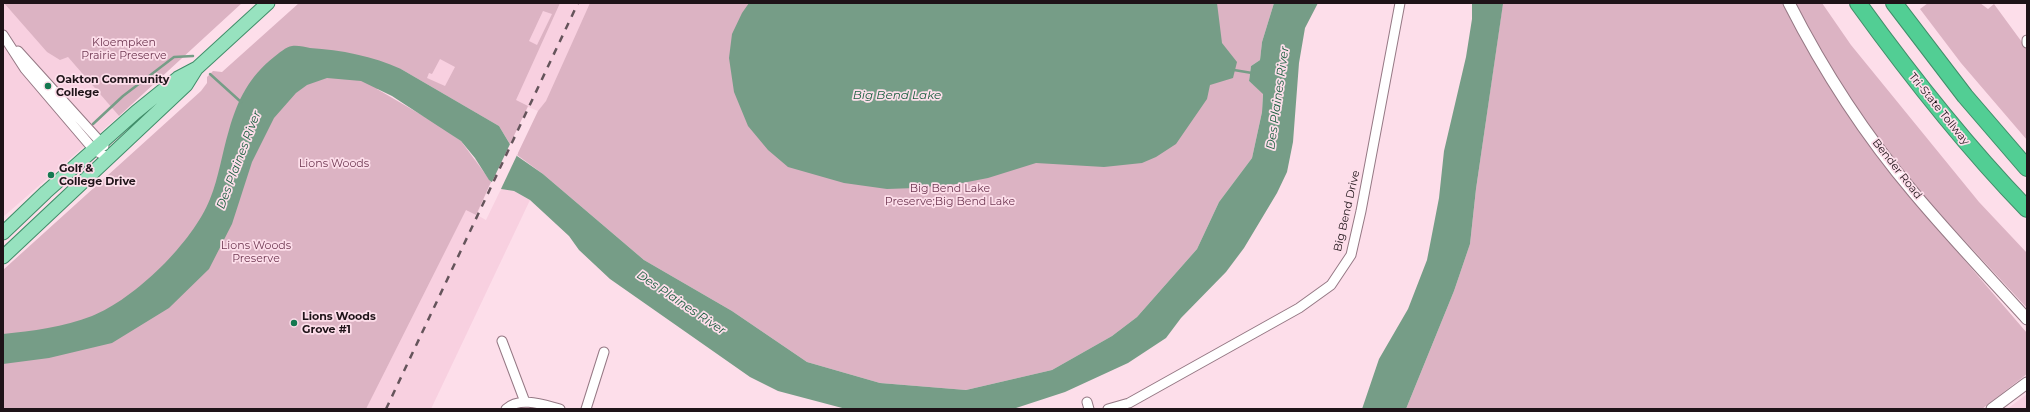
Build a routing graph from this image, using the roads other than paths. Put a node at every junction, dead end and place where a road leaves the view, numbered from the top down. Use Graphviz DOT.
graph roads {
  1 [pos="268,3"];
  2 [pos="1400,3"];
  3 [pos="1789,3"];
  4 [pos="1858,3"];
  5 [pos="1894,3"];
  6 [pos="6,38"];
  7 [pos="197,68"];
  8 [pos="98,146"];
  9 [pos="109,158"];
  10 [pos="2027,168"];
  11 [pos="2027,209"];
  12 [pos="3,233"];
  13 [pos="3,257"];
  14 [pos="2027,319"];
  15 [pos="502,341"];
  16 [pos="604,352"];
  17 [pos="2027,383"];
  18 [pos="525,402"];
  19 [pos="506,409"];
  20 [pos="560,409"];
  21 [pos="586,409"];
  22 [pos="1108,409"];
  23 [pos="1992,409"];
  1 -- 7 [label="main road"];
  2 -- 22 [label="street, Big Bend Drive"];
  3 -- 14 [label="street, Bender Road"];
  4 -- 11 [label="highway, Tri-State Tollway"];
  5 -- 10 [label="highway"];
  6 -- 8 [label="street"];
  7 -- 8 [label="main road"];
  7 -- 9 [label="main road"];
  8 -- 9 [label="street"];
  8 -- 12 [label="main road"];
  9 -- 13 [label="main road"];
  15 -- 18 [label="street"];
  16 -- 21 [label="street"];
  17 -- 23 [label="street"];
  18 -- 19 [label="street"];
  18 -- 20 [label="street"];
}
